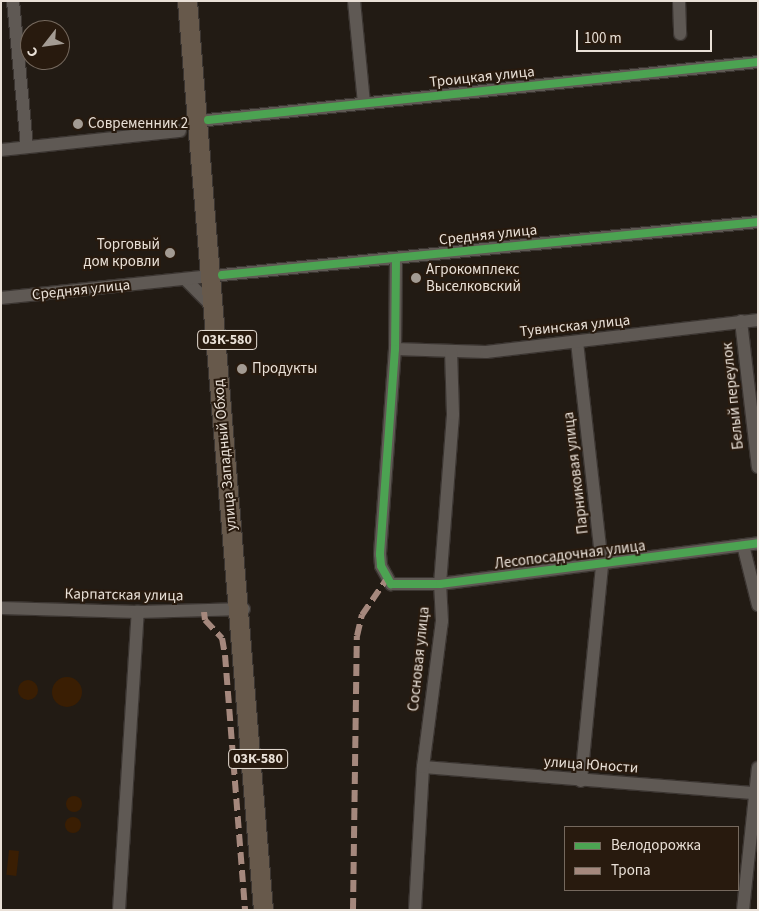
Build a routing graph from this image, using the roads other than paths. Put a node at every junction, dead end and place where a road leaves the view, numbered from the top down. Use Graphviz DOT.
graph roads {
  1 [pos="13,1"];
  2 [pos="187,1"];
  3 [pos="199,1"];
  4 [pos="354,1"];
  5 [pos="679,1"];
  6 [pos="680,34"];
  7 [pos="758,62"];
  8 [pos="364,102"];
  9 [pos="208,120"];
  10 [pos="180,131"];
  11 [pos="27,147"];
  12 [pos="1,150"];
  13 [pos="758,222"];
  14 [pos="208,246"];
  15 [pos="396,258"];
  16 [pos="216,275"];
  17 [pos="185,279"];
  18 [pos="1,298"];
  19 [pos="214,308"];
  20 [pos="758,320"];
  21 [pos="741,321"];
  22 [pos="576,342"];
  23 [pos="395,349"];
  24 [pos="451,351"];
  25 [pos="758,468"];
  26 [pos="758,543"];
  27 [pos="743,545"];
  28 [pos="602,566"];
  29 [pos="440,584"];
  30 [pos="758,605"];
  31 [pos="1,608"];
  32 [pos="242,609"];
  33 [pos="138,612"];
  34 [pos="423,767"];
  35 [pos="758,768"];
  36 [pos="581,781"];
  37 [pos="756,793"];
  38 [pos="119,910"];
  39 [pos="263,910"];
  40 [pos="271,910"];
  41 [pos="415,910"];
  42 [pos="743,910"];
  1 -- 11 [label="street"];
  2 -- 14 [label="highway, улица Западный Обход / 03К-580"];
  3 -- 9 [label="highway, улица Западный Обход / 03К-580"];
  4 -- 8 [label="street"];
  5 -- 6 [label="street"];
  7 -- 8 [label="street, Троицкая улица"];
  8 -- 9 [label="street, Троицкая улица"];
  9 -- 16 [label="highway, улица Западный Обход / 03К-580"];
  10 -- 11 [label="street"];
  11 -- 12 [label="street"];
  13 -- 15 [label="street, Средняя улица"];
  14 -- 16 [label="highway, улица Западный Обход / 03К-580"];
  14 -- 17 [label="street"];
  15 -- 16 [label="street, Средняя улица"];
  15 -- 23 [label="street"];
  16 -- 17 [label="street, Средняя улица"];
  16 -- 19 [label="highway, улица Западный Обход / 03К-580"];
  16 -- 32 [label="highway, улица Западный Обход / 03К-580"];
  17 -- 18 [label="street, Средняя улица"];
  17 -- 19 [label="street"];
  19 -- 32 [label="highway, улица Западный Обход / 03К-580"];
  20 -- 21 [label="street, Тувинская улица"];
  21 -- 22 [label="street, Тувинская улица"];
  21 -- 25 [label="street, Белый переулок"];
  22 -- 24 [label="street, Тувинская улица"];
  22 -- 28 [label="street, Парниковая улица"];
  23 -- 24 [label="street, Тувинская улица"];
  23 -- 29 [label="street, Лесопосадочная улица"];
  24 -- 29 [label="street, Сосновая улица"];
  26 -- 27 [label="street, Лесопосадочная улица"];
  27 -- 28 [label="street, Лесопосадочная улица"];
  27 -- 30 [label="street"];
  28 -- 29 [label="street, Лесопосадочная улица"];
  28 -- 36 [label="street, Парниковая улица"];
  29 -- 34 [label="street, Сосновая улица"];
  31 -- 33 [label="street, Карпатская улица"];
  32 -- 33 [label="street, Карпатская улица"];
  32 -- 39 [label="highway, улица Западный Обход / 03К-580"];
  32 -- 40 [label="highway, улица Западный Обход / 03К-580"];
  33 -- 38 [label="street"];
  34 -- 36 [label="street, улица Юности"];
  34 -- 41 [label="street, Сосновая улица"];
  35 -- 37 [label="street"];
  36 -- 37 [label="street, улица Юности"];
  37 -- 42 [label="street"];
}
